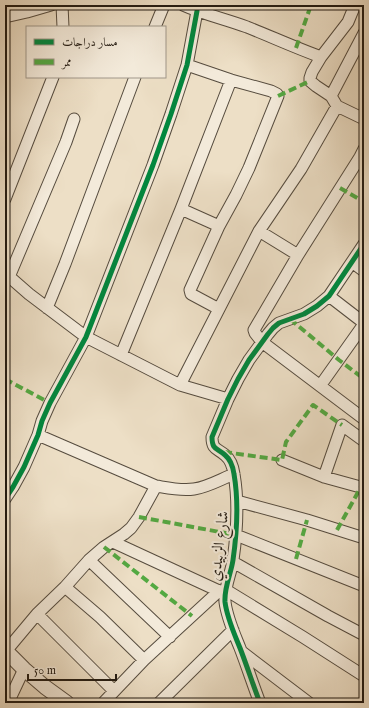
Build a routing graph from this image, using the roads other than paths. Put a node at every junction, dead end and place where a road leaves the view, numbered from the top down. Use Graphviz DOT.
graph roads {
  1 [pos="12,5"];
  2 [pos="51,5"];
  3 [pos="62,5"];
  4 [pos="164,5"];
  5 [pos="183,5"];
  6 [pos="354,5"];
  7 [pos="197,12"];
  8 [pos="7,17"];
  9 [pos="63,26"];
  10 [pos="155,26"];
  11 [pos="364,33"];
  12 [pos="321,57"];
  13 [pos="187,65"];
  14 [pos="53,78"];
  15 [pos="135,78"];
  16 [pos="231,80"];
  17 [pos="331,96"];
  18 [pos="337,106"];
  19 [pos="362,115"];
  20 [pos="74,119"];
  21 [pos="364,149"];
  22 [pos="5,198"];
  23 [pos="181,209"];
  24 [pos="219,226"];
  25 [pos="259,231"];
  26 [pos="364,244"];
  27 [pos="298,255"];
  28 [pos="352,262"];
  29 [pos="364,271"];
  30 [pos="7,275"];
  31 [pos="329,296"];
  32 [pos="47,308"];
  33 [pos="219,309"];
  34 [pos="364,324"];
  35 [pos="86,337"];
  36 [pos="262,342"];
  37 [pos="121,355"];
  38 [pos="180,385"];
  39 [pos="320,386"];
  40 [pos="228,398"];
  41 [pos="364,419"];
  42 [pos="38,435"];
  43 [pos="364,441"];
  44 [pos="282,460"];
  45 [pos="234,474"];
  46 [pos="324,477"];
  47 [pos="363,484"];
  48 [pos="156,486"];
  49 [pos="5,499"];
  50 [pos="237,501"];
  51 [pos="236,535"];
  52 [pos="364,538"];
  53 [pos="112,542"];
  54 [pos="89,560"];
  55 [pos="233,562"];
  56 [pos="364,586"];
  57 [pos="65,587"];
  58 [pos="222,590"];
  59 [pos="36,614"];
  60 [pos="233,630"];
  61 [pos="364,635"];
  62 [pos="170,637"];
  63 [pos="5,650"];
  64 [pos="242,652"];
  65 [pos="144,660"];
  66 [pos="24,669"];
  67 [pos="364,676"];
  68 [pos="114,691"];
  69 [pos="8,703"];
  70 [pos="67,703"];
  71 [pos="103,703"];
  72 [pos="159,703"];
  73 [pos="260,703"];
  74 [pos="309,703"];
  1 -- 8 [label="street"];
  2 -- 8 [label="street"];
  3 -- 9 [label="street"];
  4 -- 10 [label="street"];
  5 -- 7 [label="street"];
  6 -- 12 [label="street"];
  7 -- 12 [label="street"];
  7 -- 13 [label="street"];
  11 -- 17 [label="street"];
  12 -- 17 [label="street"];
  13 -- 16 [label="street"];
  13 -- 35 [label="street"];
  14 -- 22 [label="street"];
  15 -- 32 [label="street"];
  16 -- 23 [label="street"];
  16 -- 24 [label="street"];
  17 -- 18 [label="street"];
  18 -- 19 [label="street"];
  18 -- 25 [label="street"];
  20 -- 30 [label="street"];
  21 -- 27 [label="street"];
  23 -- 24 [label="street"];
  23 -- 37 [label="street"];
  24 -- 33 [label="street"];
  25 -- 27 [label="street"];
  25 -- 33 [label="street"];
  26 -- 28 [label="street"];
  27 -- 36 [label="street"];
  28 -- 29 [label="street"];
  28 -- 31 [label="street"];
  30 -- 32 [label="street"];
  31 -- 34 [label="street"];
  31 -- 36 [label="street"];
  32 -- 35 [label="street"];
  33 -- 38 [label="street"];
  34 -- 39 [label="street"];
  35 -- 37 [label="street"];
  35 -- 42 [label="street"];
  36 -- 39 [label="street"];
  36 -- 40 [label="street"];
  37 -- 38 [label="street"];
  38 -- 40 [label="street"];
  39 -- 41 [label="street"];
  40 -- 45 [label="street, شارع الزبيدي"];
  42 -- 48 [label="street"];
  42 -- 49 [label="street"];
  43 -- 46 [label="street"];
  44 -- 46 [label="street"];
  45 -- 48 [label="street"];
  45 -- 50 [label="street, شارع الزبيدي"];
  46 -- 47 [label="street"];
  48 -- 53 [label="street"];
  50 -- 51 [label="street, شارع الزبيدي"];
  50 -- 52 [label="street"];
  51 -- 55 [label="street, شارع الزبيدي"];
  51 -- 56 [label="street"];
  53 -- 54 [label="street"];
  53 -- 58 [label="street"];
  54 -- 57 [label="street"];
  54 -- 62 [label="street"];
  55 -- 58 [label="street, شارع الزبيدي"];
  55 -- 61 [label="street"];
  57 -- 59 [label="street"];
  57 -- 65 [label="street"];
  58 -- 60 [label="street, شارع الزبيدي"];
  58 -- 62 [label="street"];
  58 -- 67 [label="street"];
  59 -- 63 [label="street"];
  59 -- 68 [label="street"];
  60 -- 64 [label="street, شارع الزبيدي"];
  60 -- 72 [label="street"];
  62 -- 65 [label="street"];
  63 -- 66 [label="street"];
  64 -- 73 [label="street, شارع الزبيدي"];
  64 -- 74 [label="street"];
  65 -- 68 [label="street"];
  66 -- 69 [label="street"];
  66 -- 70 [label="street"];
  68 -- 71 [label="street"];
}
